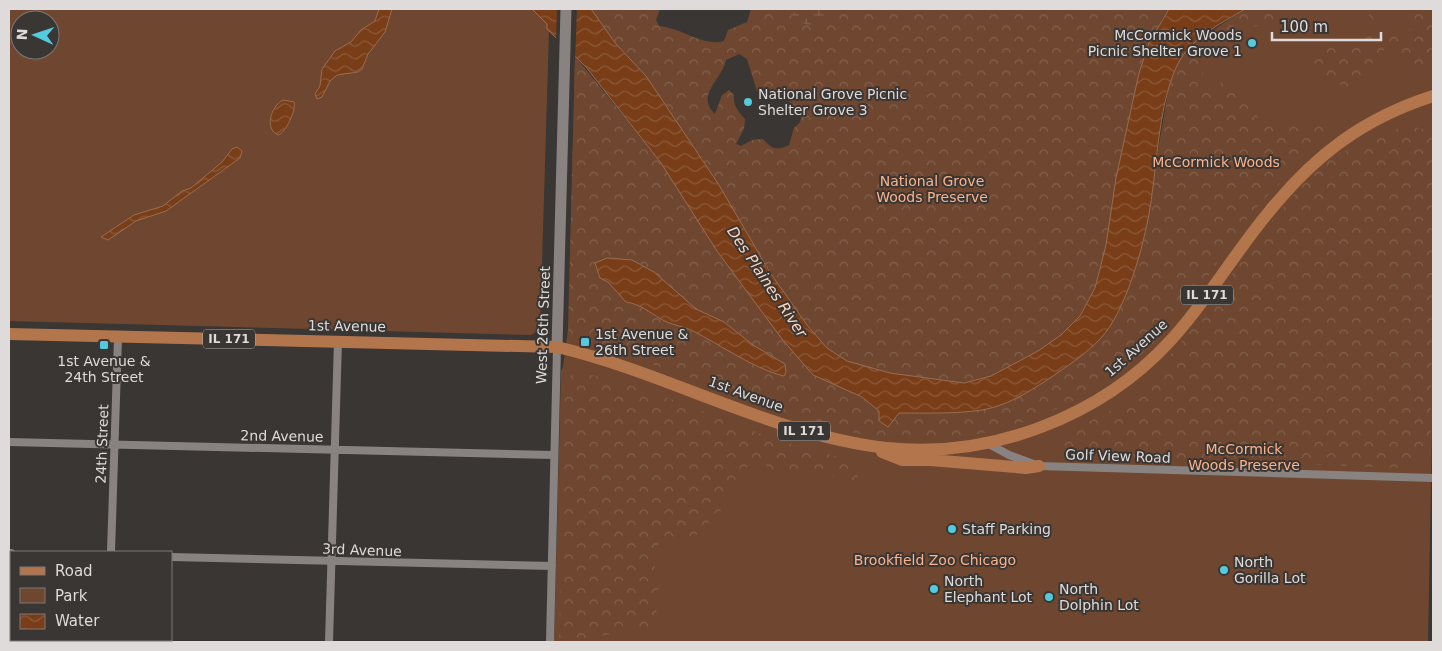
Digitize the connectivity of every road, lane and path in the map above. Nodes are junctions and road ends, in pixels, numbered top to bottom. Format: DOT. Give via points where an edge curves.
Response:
graph roads {
  1 [pos="566,9"];
  2 [pos="1433,96"];
  3 [pos="9,334"];
  4 [pos="118,336"];
  5 [pos="338,340"];
  6 [pos="557,347"];
  7 [pos="9,442"];
  8 [pos="987,443"];
  9 [pos="114,445"];
  10 [pos="864,445"];
  11 [pos="334,449"];
  12 [pos="554,455"];
  13 [pos="1039,466"];
  14 [pos="1433,478"];
  15 [pos="111,551"];
  16 [pos="172,557"];
  17 [pos="331,562"];
  18 [pos="552,566"];
  19 [pos="329,642"];
  20 [pos="550,642"];
  1 -- 6 [label="main road, West 26th Street"];
  2 -- 8 [label="main road, 1st Avenue / IL 171" via="1397,108 1344,137 1306,170 1267,213 1170,342 1126,380 1055,422"];
  3 -- 4 [label="main road, 1st Avenue / IL 171"];
  4 -- 5 [label="main road, 1st Avenue / IL 171"];
  4 -- 9 [label="street, 24th Street"];
  5 -- 6 [label="main road, 1st Avenue / IL 171"];
  5 -- 11 [label="street"];
  6 -- 10 [label="main road, 1st Avenue / IL 171" via="629,367 791,427"];
  6 -- 12 [label="street, West 26th Street"];
  7 -- 9 [label="street, 2nd Avenue"];
  8 -- 10 [label="main road, 1st Avenue / IL 171" via="924,450"];
  8 -- 13 [label="street, Golf View Road"];
  9 -- 11 [label="street, 2nd Avenue"];
  9 -- 15 [label="street, 24th Street"];
  10 -- 13 [label="main road" via="902,460 1026,468"];
  11 -- 12 [label="street, 2nd Avenue"];
  11 -- 17 [label="street"];
  12 -- 18 [label="street, West 26th Street"];
  13 -- 14 [label="street, Golf View Road"];
  16 -- 17 [label="street, 3rd Avenue"];
  17 -- 18 [label="street, 3rd Avenue"];
  17 -- 19 [label="street"];
  18 -- 20 [label="street, West 26th Street"];
}
